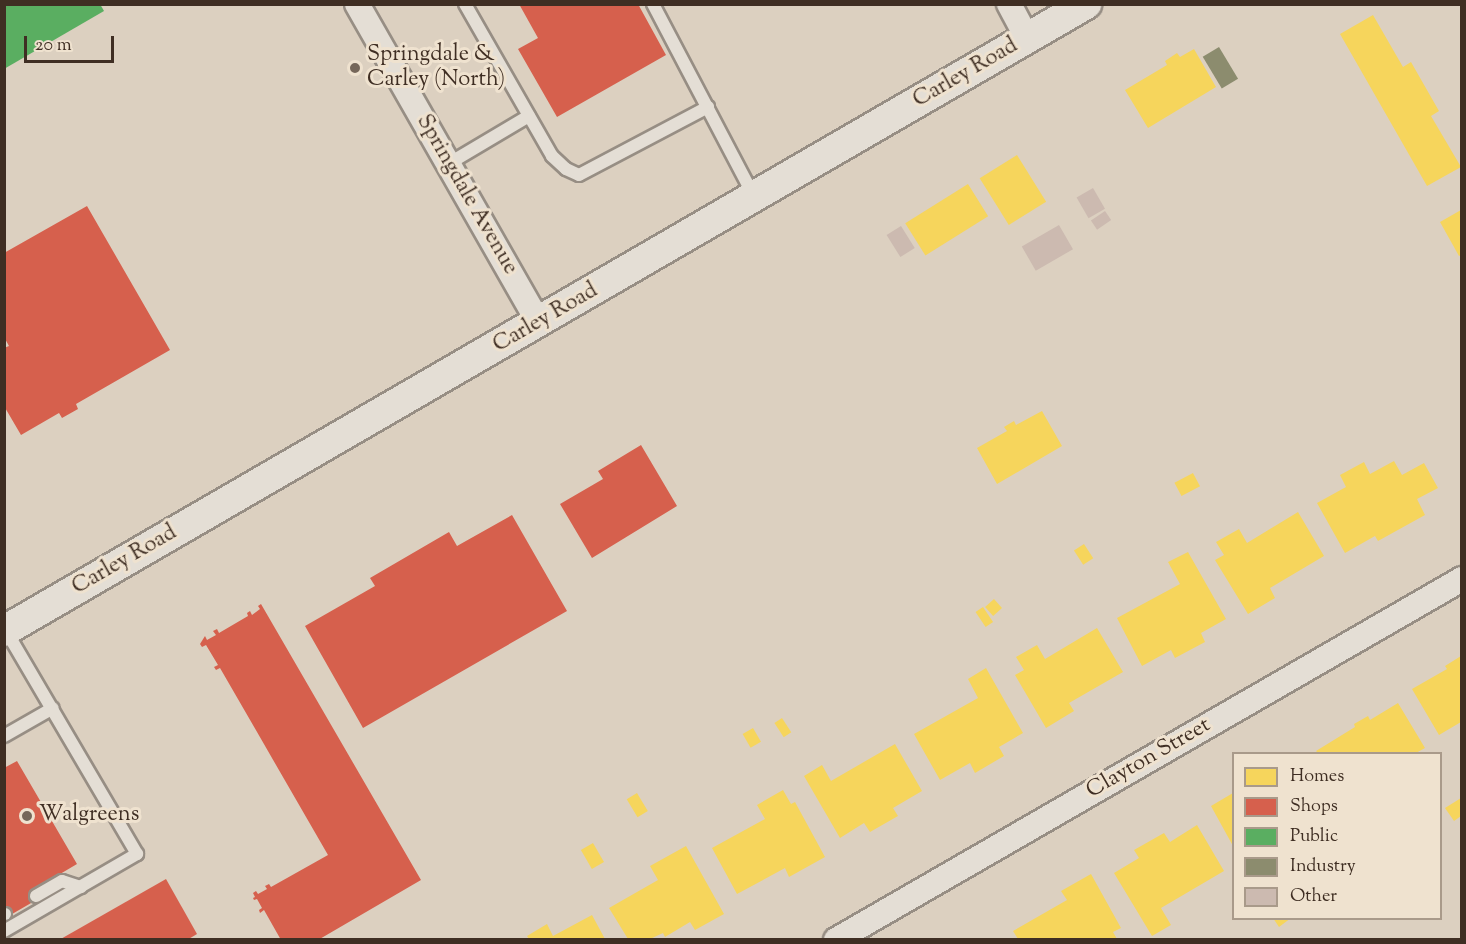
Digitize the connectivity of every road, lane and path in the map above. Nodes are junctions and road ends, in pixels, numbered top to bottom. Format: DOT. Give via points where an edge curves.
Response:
graph roads {
  1 [pos="357,4"];
  2 [pos="465,4"];
  3 [pos="653,4"];
  4 [pos="1009,4"];
  5 [pos="1086,4"];
  6 [pos="1028,39"];
  7 [pos="708,107"];
  8 [pos="529,116"];
  9 [pos="448,164"];
  10 [pos="755,198"];
  11 [pos="539,323"];
  12 [pos="1461,579"];
  13 [pos="5,630"];
  14 [pos="53,708"];
  15 [pos="4,736"];
  16 [pos="81,887"];
  17 [pos="36,896"];
  18 [pos="4,931"];
  19 [pos="836,939"];
  1 -- 9 [label="street, Springdale Avenue"];
  2 -- 8 [label="lane"];
  3 -- 7 [label="lane"];
  4 -- 6 [label="street"];
  5 -- 6 [label="street, Carley Road"];
  6 -- 10 [label="street, Carley Road"];
  7 -- 8 [label="lane" via="579,175 552,156"];
  7 -- 10 [label="lane"];
  8 -- 9 [label="lane"];
  9 -- 11 [label="street, Springdale Avenue"];
  10 -- 11 [label="street, Carley Road"];
  11 -- 13 [label="street, Carley Road"];
  12 -- 19 [label="street, Clayton Street"];
  13 -- 14 [label="lane"];
  14 -- 15 [label="lane"];
  14 -- 16 [label="lane" via="138,854"];
  16 -- 17 [label="lane" via="62,881"];
  16 -- 18 [label="lane"];
}
